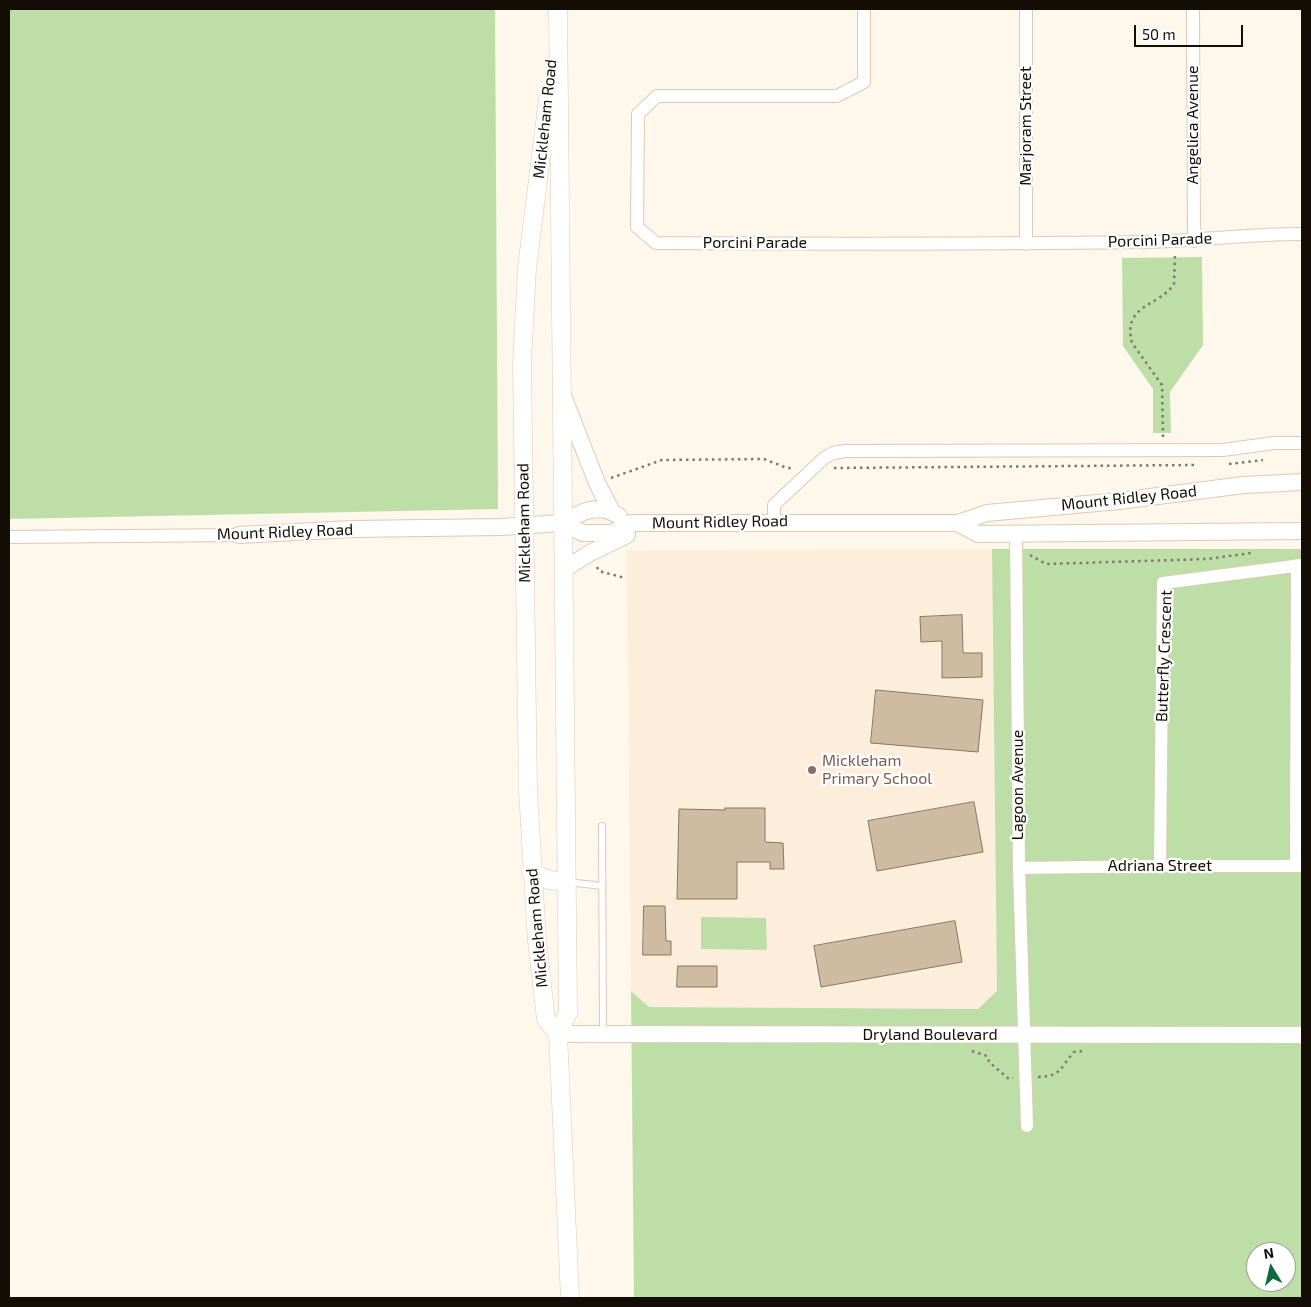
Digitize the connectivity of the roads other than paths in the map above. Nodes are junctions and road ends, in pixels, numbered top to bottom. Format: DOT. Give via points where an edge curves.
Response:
graph roads {
  1 [pos="557,9"];
  2 [pos="864,9"];
  3 [pos="1026,9"];
  4 [pos="1193,9"];
  5 [pos="1302,234"];
  6 [pos="1194,241"];
  7 [pos="1026,244"];
  8 [pos="560,389"];
  9 [pos="1302,443"];
  10 [pos="1302,482"];
  11 [pos="611,510"];
  12 [pos="774,521"];
  13 [pos="562,523"];
  14 [pos="631,523"];
  15 [pos="652,523"];
  16 [pos="958,523"];
  17 [pos="524,526"];
  18 [pos="1302,531"];
  19 [pos="239,535"];
  20 [pos="9,537"];
  21 [pos="1016,541"];
  22 [pos="1300,565"];
  23 [pos="563,570"];
  24 [pos="602,826"];
  25 [pos="1160,866"];
  26 [pos="1299,866"];
  27 [pos="1018,868"];
  28 [pos="531,872"];
  29 [pos="566,882"];
  30 [pos="602,886"];
  31 [pos="603,1033"];
  32 [pos="558,1034"];
  33 [pos="1023,1035"];
  34 [pos="1302,1035"];
  35 [pos="1026,1126"];
  36 [pos="570,1298"];
  1 -- 8 [label="main road, Mickleham Road"];
  1 -- 17 [label="main road, Mickleham Road" via="527,268 522,363"];
  2 -- 7 [label="street, Porcini Parade" via="864,82 837,96 657,96 638,114 637,227 656,243"];
  3 -- 7 [label="street, Marjoram Street"];
  4 -- 6 [label="street, Angelica Avenue"];
  5 -- 6 [label="street, Porcini Parade" via="1263,234"];
  6 -- 7 [label="street, Porcini Parade"];
  8 -- 11 [label="street"];
  8 -- 13 [label="main road, Mickleham Road"];
  9 -- 12 [label="street" via="1274,443 1224,450 845,451 828,456 774,506"];
  10 -- 16 [label="street, Mount Ridley Road" via="1244,485 987,513"];
  11 -- 13 [label="street, Mount Ridley Road" via="584,510"];
  11 -- 14 [label="street, Mount Ridley Road"];
  12 -- 15 [label="street, Mount Ridley Road"];
  12 -- 16 [label="street, Mount Ridley Road"];
  13 -- 14 [label="street, Mount Ridley Road" via="589,533 612,532"];
  13 -- 17 [label="street, Mount Ridley Road"];
  13 -- 23 [label="main road, Mickleham Road"];
  14 -- 15 [label="street, Mount Ridley Road"];
  15 -- 23 [label="street" via="590,552"];
  16 -- 21 [label="street, Mount Ridley Road" via="978,534"];
  17 -- 19 [label="street, Mount Ridley Road"];
  17 -- 28 [label="main road, Mickleham Road"];
  18 -- 21 [label="street, Mount Ridley Road"];
  19 -- 20 [label="street, Mount Ridley Road"];
  21 -- 27 [label="street, Lagoon Avenue"];
  22 -- 25 [label="street, Butterfly Crescent" via="1163,584"];
  22 -- 26 [label="street"];
  23 -- 29 [label="main road, Mickleham Road"];
  24 -- 30 [label="lane"];
  25 -- 26 [label="street, Adriana Street"];
  25 -- 27 [label="street, Adriana Street"];
  27 -- 33 [label="street, Lagoon Avenue"];
  28 -- 29 [label="main road" via="549,880"];
  28 -- 32 [label="main road, Mickleham Road" via="546,1019"];
  29 -- 30 [label="lane"];
  29 -- 32 [label="main road, Mickleham Road" via="568,1013"];
  30 -- 31 [label="lane"];
  31 -- 32 [label="street, Dryland Boulevard"];
  31 -- 33 [label="street, Dryland Boulevard"];
  32 -- 36 [label="main road, Mickleham Road"];
  33 -- 34 [label="street, Dryland Boulevard"];
  33 -- 35 [label="street, Lagoon Avenue"];
}
